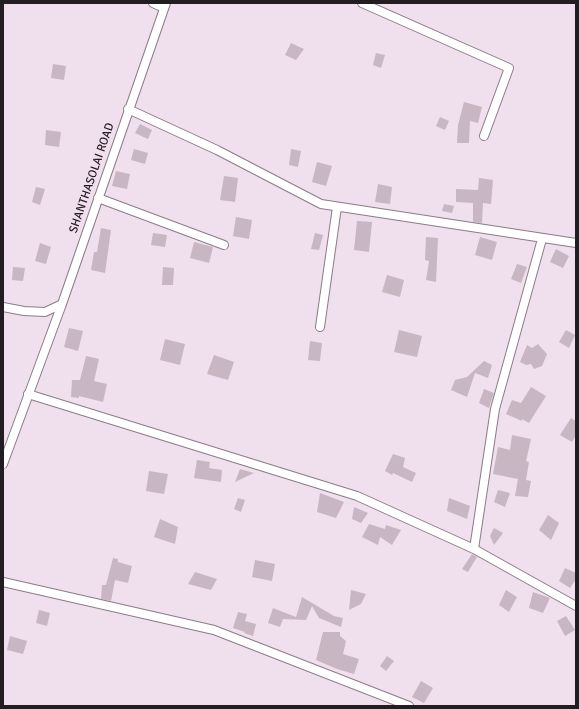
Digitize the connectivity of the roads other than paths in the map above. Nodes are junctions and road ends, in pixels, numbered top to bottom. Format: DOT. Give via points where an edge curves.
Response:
graph roads {
  1 [pos="153,3"];
  2 [pos="362,3"];
  3 [pos="165,5"];
  4 [pos="128,109"];
  5 [pos="484,136"];
  6 [pos="98,198"];
  7 [pos="337,207"];
  8 [pos="542,239"];
  9 [pos="576,243"];
  10 [pos="224,245"];
  11 [pos="62,304"];
  12 [pos="3,307"];
  13 [pos="320,327"];
  14 [pos="28,394"];
  15 [pos="3,464"];
  16 [pos="474,549"];
  17 [pos="3,582"];
  18 [pos="576,606"];
  19 [pos="409,706"];
  1 -- 3 [label="street"];
  2 -- 5 [label="street" via="509,68"];
  3 -- 4 [label="street, SHANTHASOLAI ROAD"];
  4 -- 6 [label="street, SHANTHASOLAI ROAD"];
  4 -- 7 [label="street" via="217,150 321,204"];
  6 -- 10 [label="street"];
  6 -- 11 [label="street, SHANTHASOLAI ROAD"];
  7 -- 8 [label="street"];
  7 -- 13 [label="street"];
  8 -- 9 [label="street"];
  8 -- 16 [label="street" via="495,409"];
  11 -- 12 [label="street" via="45,312 24,312"];
  11 -- 14 [label="street, SHANTHASOLAI ROAD"];
  14 -- 15 [label="street, SHANTHASOLAI ROAD"];
  14 -- 16 [label="street" via="357,496"];
  16 -- 18 [label="street"];
  17 -- 19 [label="street" via="214,630"];
}
